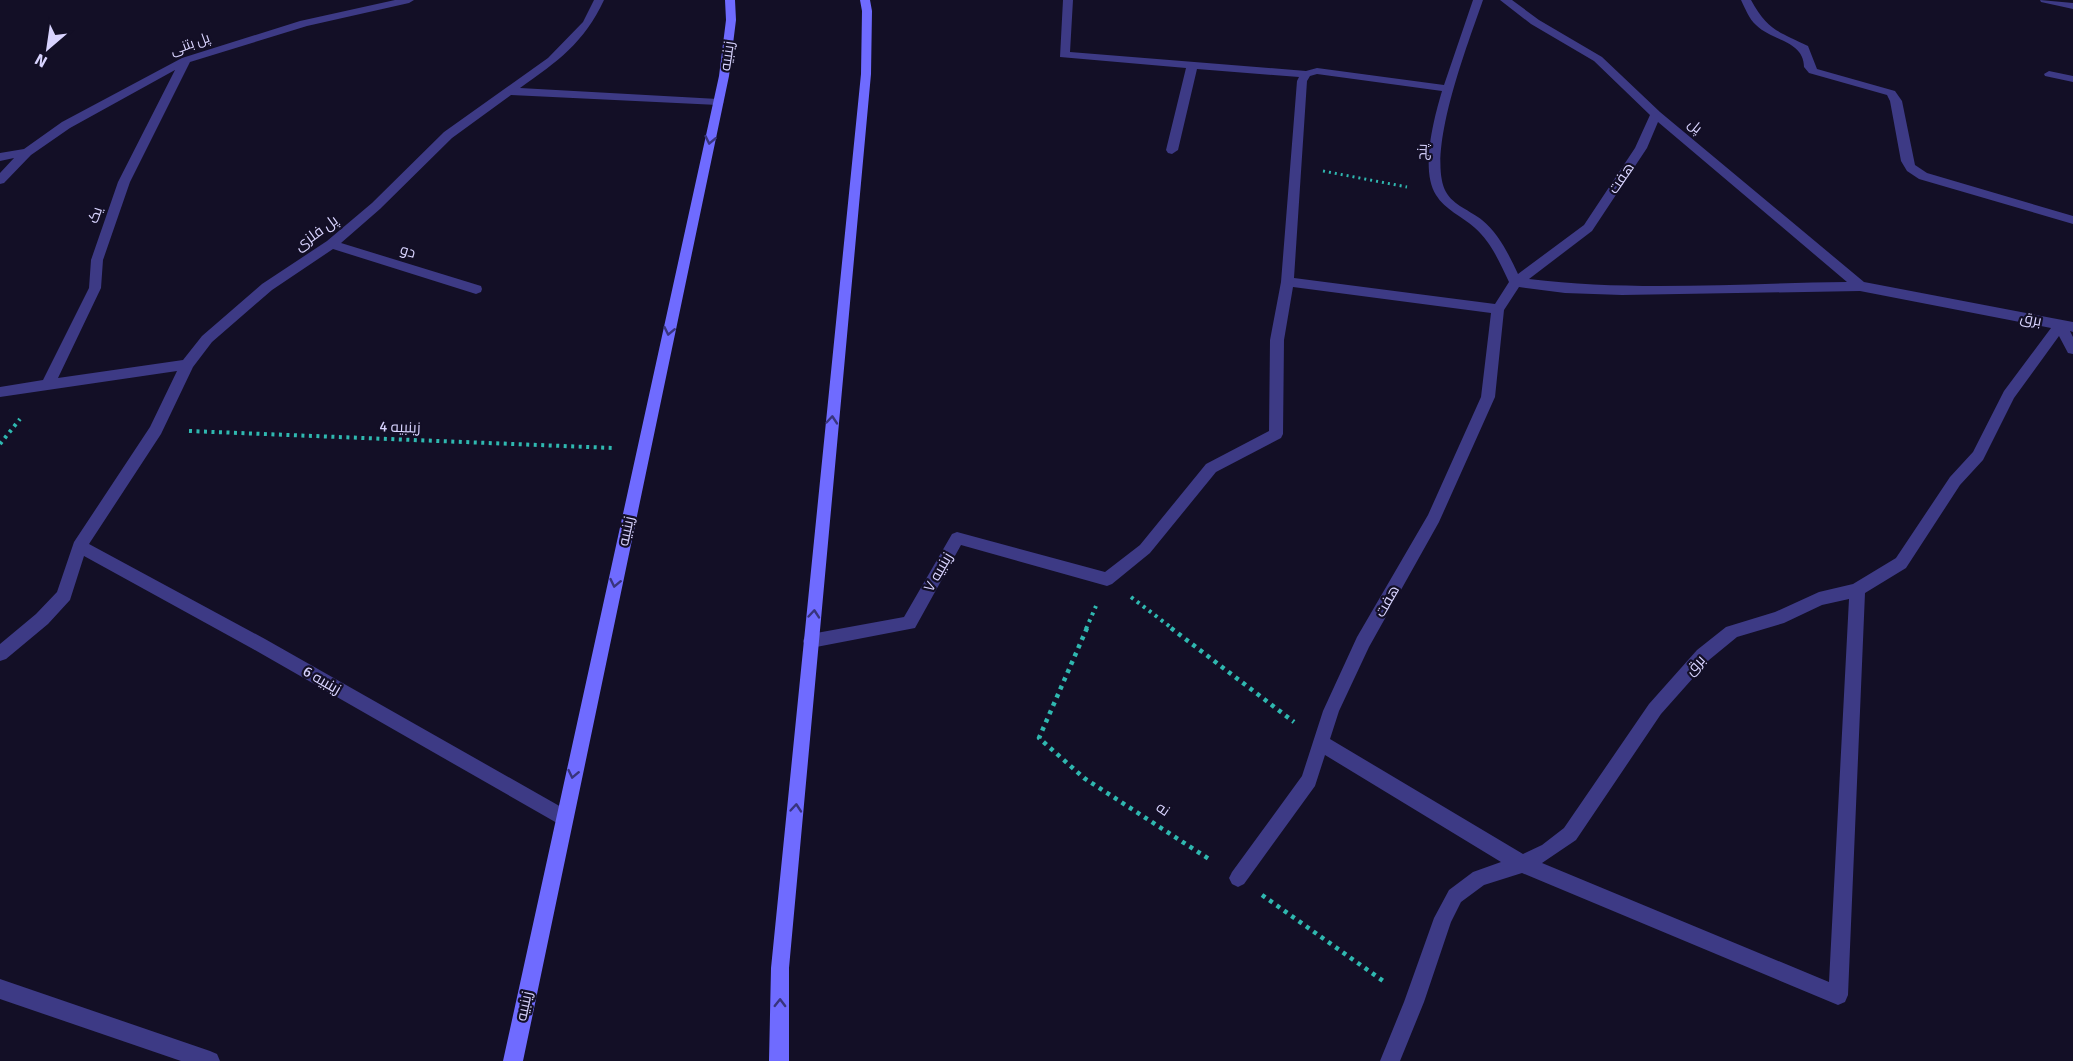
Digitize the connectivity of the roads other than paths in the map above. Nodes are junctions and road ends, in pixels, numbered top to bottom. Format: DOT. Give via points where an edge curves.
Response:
graph roads {
  1 [pos="409,0"];
  2 [pos="599,0"];
  3 [pos="730,0"];
  4 [pos="865,0"];
  5 [pos="1068,0"];
  6 [pos="1478,0"];
  7 [pos="1505,0"];
  8 [pos="1746,0"];
  9 [pos="2044,0"];
  10 [pos="2073,6"];
  11 [pos="186,60"];
  12 [pos="1192,65"];
  13 [pos="1306,74"];
  14 [pos="2049,74"];
  15 [pos="2073,79"];
  16 [pos="1449,89"];
  17 [pos="508,91"];
  18 [pos="718,102"];
  19 [pos="1656,114"];
  20 [pos="1172,150"];
  21 [pos="27,152"];
  22 [pos="0,157"];
  23 [pos="0,180"];
  24 [pos="2073,220"];
  25 [pos="331,244"];
  26 [pos="1287,282"];
  27 [pos="1516,282"];
  28 [pos="1860,286"];
  29 [pos="476,289"];
  30 [pos="1498,309"];
  31 [pos="2066,326"];
  32 [pos="2073,349"];
  33 [pos="187,364"];
  34 [pos="48,385"];
  35 [pos="0,392"];
  36 [pos="79,546"];
  37 [pos="1857,590"];
  38 [pos="811,641"];
  39 [pos="0,654"];
  40 [pos="1321,743"];
  41 [pos="564,818"];
  42 [pos="1522,864"];
  43 [pos="1238,878"];
  44 [pos="0,989"];
  45 [pos="210,1061"];
  46 [pos="513,1061"];
  47 [pos="779,1061"];
  48 [pos="1390,1061"];
  1 -- 11 [label="street, پل بتنی" via="304,23"];
  2 -- 17 [label="street, پل فلزی" via="576,38"];
  3 -- 18 [label="main road, زینبیه" via="731,20"];
  38 -- 4 [label="main road, one-way" via="866,74"];
  5 -- 12 [label="street" via="1064,55"];
  6 -- 16 [label="street, پنج"];
  7 -- 19 [label="street, پل" via="1598,58"];
  8 -- 24 [label="street" via="1758,22 1778,37 1804,48 1813,71 1891,93 1911,168 1923,176"];
  9 -- 10 [label="street"];
  11 -- 21 [label="street, پل بتنی" via="66,125"];
  11 -- 34 [label="street, یک" via="124,182 97,260 95,288"];
  12 -- 13 [label="street"];
  12 -- 20 [label="street"];
  13 -- 16 [label="street" via="1317,71"];
  13 -- 26 [label="street" via="1302,81"];
  14 -- 15 [label="street"];
  16 -- 27 [label="street, پنج" via="1436,145 1437,182 1441,193 1481,226 1498,246"];
  17 -- 18 [label="street"];
  17 -- 25 [label="street, پل فلزی" via="448,135"];
  18 -- 41 [label="main road, زینبیه, one-way"];
  19 -- 27 [label="street, هفت" via="1641,148 1588,228"];
  19 -- 28 [label="street, پل"];
  21 -- 22 [label="street, پل بتنی"];
  21 -- 23 [label="street"];
  25 -- 29 [label="street, دو"];
  25 -- 33 [label="street, پل فلزی" via="267,287 207,339"];
  26 -- 30 [label="street"];
  26 -- 38 [label="street, زینبیه ۷" via="1277,340 1276,434 1211,468 1145,549 1107,579 957,538 909,623"];
  27 -- 28 [label="street, برق" via="1622,290"];
  27 -- 30 [label="street, هفت"];
  28 -- 31 [label="street, برق"];
  30 -- 40 [label="street, هفت" via="1488,397 1434,518 1363,642 1331,711"];
  31 -- 32 [label="street"];
  31 -- 37 [label="street, برق" via="2009,395 1978,456 1955,481 1901,563"];
  33 -- 34 [label="street"];
  33 -- 36 [label="street, پل فلزی" via="156,430"];
  34 -- 35 [label="street"];
  36 -- 39 [label="street, پل فلزی" via="64,596"];
  36 -- 41 [label="street, زینبیه 6"];
  37 -- 42 [label="street, برق" via="1819,599 1778,618 1732,632 1703,655 1655,709 1570,834"];
  37 -- 42 [label="street" via="1838,995"];
  47 -- 38 [label="main road, one-way" via="780,968"];
  40 -- 42 [label="street"];
  40 -- 43 [label="street, هفت" via="1310,780"];
  41 -- 46 [label="main road, زینبیه"];
  42 -- 48 [label="street, برق" via="1479,879 1455,896 1443,918"];
  44 -- 45 [label="street"];
}
